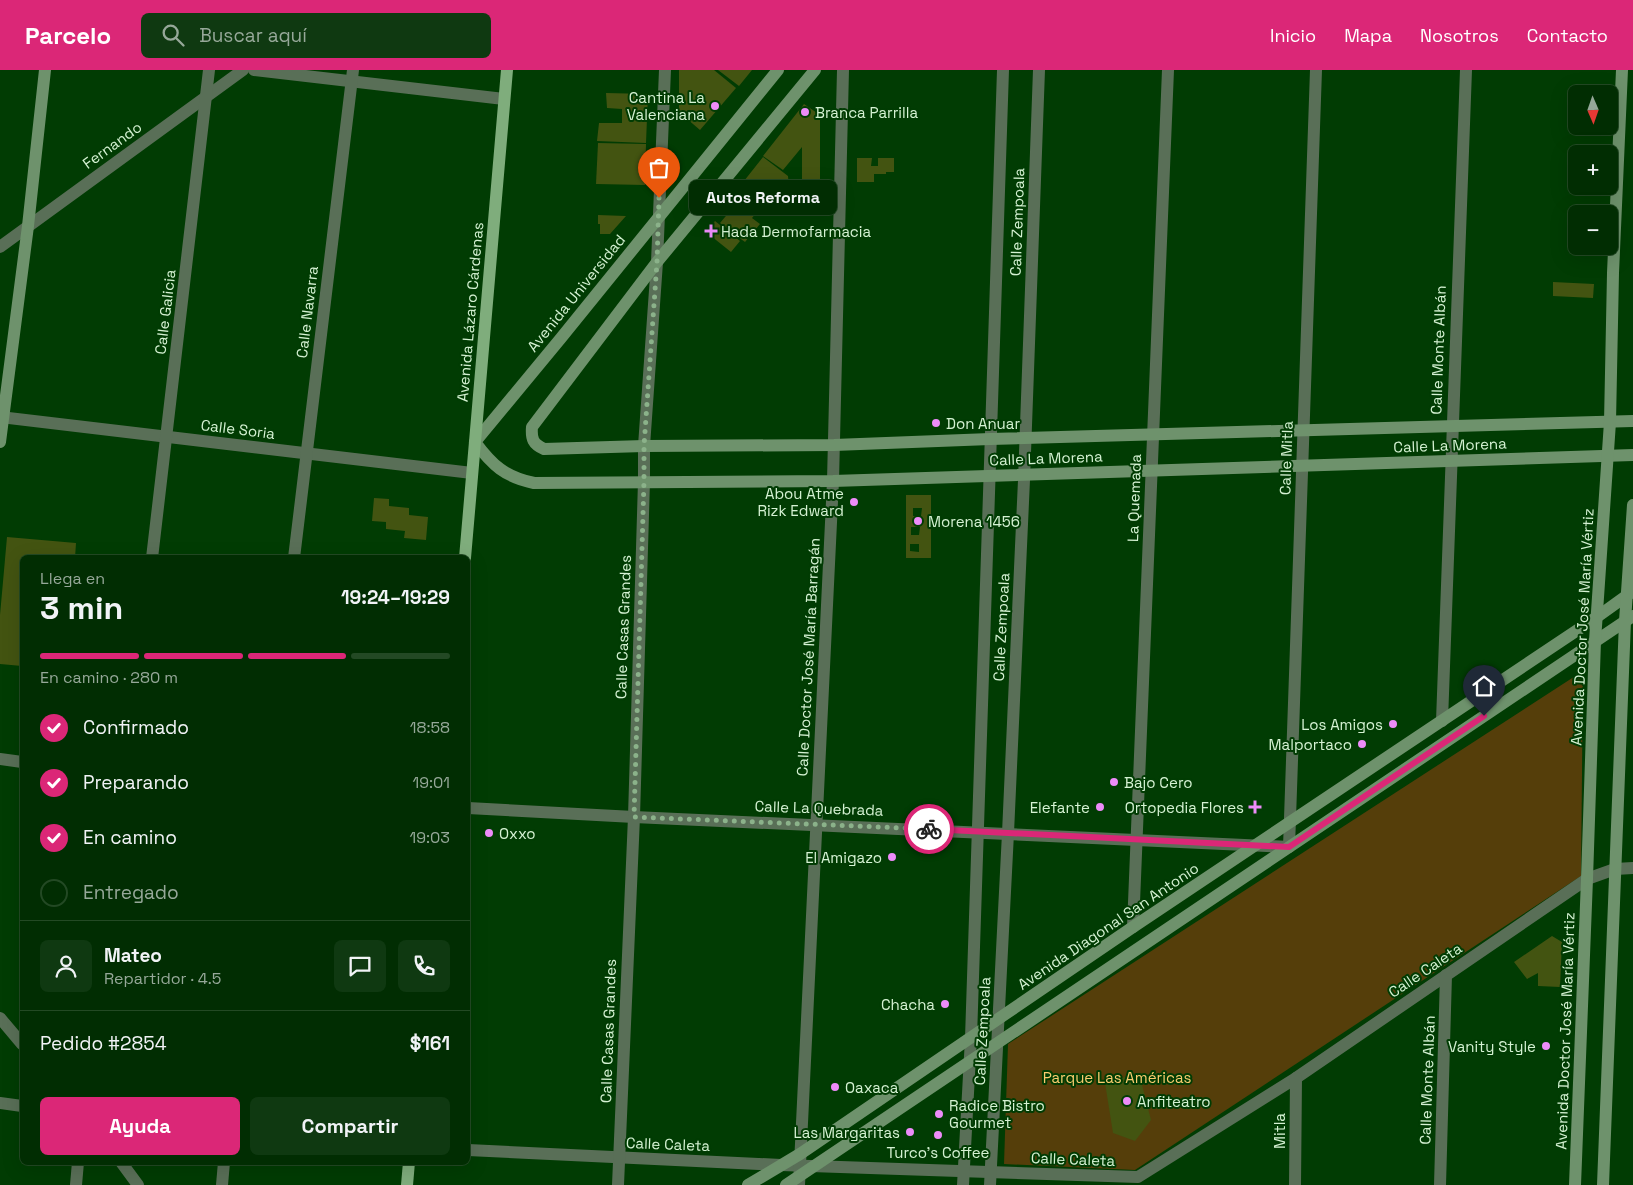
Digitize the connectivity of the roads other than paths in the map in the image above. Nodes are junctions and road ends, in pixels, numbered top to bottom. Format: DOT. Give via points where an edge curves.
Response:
graph roads {
  1 [pos="45,70"];
  2 [pos="209,70"];
  3 [pos="244,70"];
  4 [pos="254,70"];
  5 [pos="507,70"];
  6 [pos="665,70"];
  7 [pos="778,70"];
  8 [pos="815,70"];
  9 [pos="843,70"];
  10 [pos="1003,70"];
  11 [pos="1039,70"];
  12 [pos="1168,70"];
  13 [pos="1316,70"];
  14 [pos="1466,70"];
  15 [pos="1622,70"];
  16 [pos="352,76"];
  17 [pos="206,97"];
  18 [pos="504,99"];
  19 [pos="659,216"];
  20 [pos="28,226"];
  21 [pos="0,247"];
  22 [pos="657,262"];
  23 [pos="2,417"];
  24 [pos="1633,421"];
  25 [pos="1610,422"];
  26 [pos="1452,427"];
  27 [pos="1304,431"];
  28 [pos="1153,436"];
  29 [pos="167,437"];
  30 [pos="1025,438"];
  31 [pos="990,439"];
  32 [pos="0,442"];
  33 [pos="475,442"];
  34 [pos="834,445"];
  35 [pos="644,446"];
  36 [pos="306,453"];
  37 [pos="1633,455"];
  38 [pos="1608,456"];
  39 [pos="1450,461"];
  40 [pos="1302,466"];
  41 [pos="1152,471"];
  42 [pos="472,473"];
  43 [pos="1024,474"];
  44 [pos="989,476"];
  45 [pos="644,481"];
  46 [pos="832,481"];
  47 [pos="1633,505"];
  48 [pos="152,555"];
  49 [pos="294,555"];
  50 [pos="465,555"];
  51 [pos="1630,593"];
  52 [pos="1597,617"];
  53 [pos="1630,619"];
  54 [pos="1595,641"];
  55 [pos="1442,721"];
  56 [pos="0,759"];
  57 [pos="20,762"];
  58 [pos="470,808"];
  59 [pos="634,817"];
  60 [pos="816,824"];
  61 [pos="1290,824"];
  62 [pos="978,831"];
  63 [pos="1008,833"];
  64 [pos="1138,840"];
  65 [pos="1257,845"];
  66 [pos="1289,847"];
  67 [pos="1633,868"];
  68 [pos="1615,869"];
  69 [pos="1587,879"];
  70 [pos="1134,927"];
  71 [pos="1446,975"];
  72 [pos="0,1018"];
  73 [pos="999,1020"];
  74 [pos="971,1038"];
  75 [pos="20,1042"];
  76 [pos="998,1042"];
  77 [pos="970,1062"];
  78 [pos="1296,1078"];
  79 [pos="0,1103"];
  80 [pos="20,1106"];
  81 [pos="470,1150"];
  82 [pos="619,1158"];
  83 [pos="78,1165"];
  84 [pos="123,1165"];
  85 [pos="224,1165"];
  86 [pos="409,1165"];
  87 [pos="781,1166"];
  88 [pos="813,1167"];
  89 [pos="800,1170"];
  90 [pos="963,1171"];
  91 [pos="991,1172"];
  92 [pos="1138,1181"];
  93 [pos="76,1185"];
  94 [pos="138,1185"];
  95 [pos="222,1185"];
  96 [pos="407,1185"];
  97 [pos="618,1185"];
  98 [pos="748,1185"];
  99 [pos="786,1185"];
  100 [pos="963,1185"];
  101 [pos="990,1185"];
  102 [pos="1296,1185"];
  103 [pos="1440,1185"];
  104 [pos="1574,1185"];
  105 [pos="1603,1185"];
  1 -- 20 [label="street"];
  2 -- 17 [label="street, Calle Galicia"];
  3 -- 17 [label="street, Fernando"];
  4 -- 16 [label="street"];
  5 -- 18 [label="main road, Avenida Lázaro Cárdenas"];
  6 -- 19 [label="street, Calle Casas Grandes"];
  7 -- 19 [label="street, Avenida Universidad"];
  8 -- 22 [label="street"];
  9 -- 34 [label="street, Calle Doctor José María Barragán"];
  10 -- 31 [label="street, Calle Zempoala"];
  11 -- 30 [label="street, Calle Zempoala"];
  12 -- 28 [label="street, La Quemada"];
  13 -- 27 [label="street, Calle Mitla"];
  14 -- 26 [label="street, Calle Monte Albán"];
  15 -- 25 [label="street, Avenida Doctor José María Vértiz"];
  16 -- 18 [label="street"];
  16 -- 36 [label="street, Calle Navarra"];
  17 -- 20 [label="street, Fernando"];
  17 -- 29 [label="street, Calle Galicia"];
  18 -- 33 [label="main road, Avenida Lázaro Cárdenas"];
  19 -- 22 [label="street, Calle Casas Grandes"];
  19 -- 33 [label="street, Avenida Universidad"];
  20 -- 21 [label="street, Fernando"];
  20 -- 23 [label="street"];
  22 -- 35 [label="street, Calle Casas Grandes"];
  22 -- 35 [label="street, Calle La Morena" via="532,427 531,437 544,449"];
  23 -- 29 [label="street, Calle Soria"];
  23 -- 32 [label="street"];
  24 -- 25 [label="street, Calle La Morena"];
  25 -- 26 [label="street, Calle La Morena"];
  25 -- 38 [label="street, Avenida Doctor José María Vértiz"];
  26 -- 27 [label="street, Calle La Morena"];
  26 -- 39 [label="street, Calle Monte Albán"];
  27 -- 28 [label="street, Calle La Morena"];
  27 -- 40 [label="street, Calle Mitla"];
  28 -- 30 [label="street, Calle La Morena"];
  28 -- 41 [label="street, La Quemada"];
  29 -- 36 [label="street, Calle Soria"];
  29 -- 48 [label="street, Calle Galicia"];
  30 -- 31 [label="street, Calle La Morena"];
  30 -- 43 [label="street, Calle Zempoala"];
  31 -- 34 [label="street, Calle La Morena"];
  31 -- 44 [label="street, Calle Zempoala"];
  33 -- 42 [label="main road, Avenida Lázaro Cárdenas"];
  33 -- 45 [label="street, Calle La Morena" via="495,466 520,480 534,483"];
  34 -- 35 [label="street, Calle La Morena"];
  34 -- 46 [label="street, Calle Doctor José María Barragán"];
  35 -- 45 [label="street, Calle Casas Grandes"];
  36 -- 42 [label="street, Calle Soria"];
  36 -- 49 [label="street, Calle Navarra"];
  37 -- 38 [label="street, Calle La Morena"];
  38 -- 39 [label="street, Calle La Morena"];
  38 -- 52 [label="street, Avenida Doctor José María Vértiz"];
  39 -- 40 [label="street, Calle La Morena"];
  39 -- 55 [label="street, Calle Monte Albán"];
  40 -- 41 [label="street, Calle La Morena"];
  40 -- 61 [label="street, Calle Mitla"];
  41 -- 43 [label="street, Calle La Morena"];
  41 -- 64 [label="street, La Quemada"];
  42 -- 50 [label="main road, Avenida Lázaro Cárdenas"];
  43 -- 44 [label="street, Calle La Morena"];
  43 -- 63 [label="street, Calle Zempoala"];
  44 -- 46 [label="street, Calle La Morena"];
  44 -- 62 [label="street, Calle Zempoala"];
  45 -- 46 [label="street, Calle La Morena"];
  45 -- 59 [label="street, Calle Casas Grandes"];
  46 -- 60 [label="street, Calle Doctor José María Barragán"];
  47 -- 51 [label="street"];
  51 -- 52 [label="street, Avenida Diagonal San Antonio"];
  51 -- 53 [label="street"];
  52 -- 54 [label="street, Avenida Doctor José María Vértiz"];
  52 -- 55 [label="street, Avenida Diagonal San Antonio"];
  53 -- 54 [label="street, Avenida Diagonal San Antonio"];
  53 -- 68 [label="street"];
  54 -- 66 [label="street, Avenida Diagonal San Antonio"];
  54 -- 69 [label="street, Avenida Doctor José María Vértiz"];
  55 -- 61 [label="street, Avenida Diagonal San Antonio"];
  56 -- 57 [label="street"];
  58 -- 59 [label="street, Calle La Quebrada"];
  59 -- 60 [label="street, Calle La Quebrada"];
  59 -- 82 [label="street, Calle Casas Grandes"];
  60 -- 62 [label="street, Calle La Quebrada"];
  60 -- 89 [label="street, Calle Doctor José María Barragán"];
  61 -- 65 [label="street, Avenida Diagonal San Antonio"];
  61 -- 66 [label="street, Calle Mitla"];
  62 -- 63 [label="street, Calle La Quebrada"];
  62 -- 74 [label="street, Calle Zempoala"];
  63 -- 64 [label="street, Calle La Quebrada"];
  63 -- 73 [label="street, Calle Zempoala"];
  64 -- 65 [label="street, Calle La Quebrada"];
  64 -- 70 [label="street, La Quemada"];
  65 -- 66 [label="street, Calle La Quebrada"];
  65 -- 70 [label="street, Avenida Diagonal San Antonio"];
  66 -- 76 [label="street, Avenida Diagonal San Antonio"];
  67 -- 68 [label="street, Calle Caleta"];
  68 -- 69 [label="street, Calle Caleta"];
  68 -- 105 [label="street"];
  69 -- 71 [label="street, Calle Caleta"];
  69 -- 104 [label="street, Avenida Doctor José María Vértiz"];
  70 -- 73 [label="street, Avenida Diagonal San Antonio"];
  71 -- 78 [label="street, Calle Caleta"];
  71 -- 103 [label="street, Calle Monte Albán"];
  72 -- 75 [label="street"];
  73 -- 74 [label="street, Avenida Diagonal San Antonio"];
  73 -- 76 [label="street, Calle Zempoala"];
  74 -- 77 [label="street, Calle Zempoala"];
  74 -- 89 [label="street, Avenida Diagonal San Antonio"];
  76 -- 77 [label="street, Avenida Diagonal San Antonio"];
  76 -- 91 [label="street, Calle Zempoala"];
  77 -- 88 [label="street, Avenida Diagonal San Antonio"];
  77 -- 90 [label="street, Calle Zempoala"];
  78 -- 92 [label="street, Calle Caleta"];
  78 -- 102 [label="street, Mitla"];
  79 -- 80 [label="street"];
  81 -- 82 [label="street, Calle Caleta"];
  82 -- 87 [label="street, Calle Caleta"];
  82 -- 97 [label="street, Calle Casas Grandes"];
  83 -- 93 [label="street"];
  84 -- 94 [label="street"];
  85 -- 95 [label="street"];
  86 -- 96 [label="main road"];
  87 -- 89 [label="street, Avenida Diagonal San Antonio"];
  87 -- 98 [label="street, Avenida Diagonal San Antonio"];
  88 -- 89 [label="street, Avenida Diagonal San Antonio"];
  88 -- 90 [label="street, Calle Caleta"];
  89 -- 99 [label="street, Avenida Diagonal San Antonio"];
  90 -- 91 [label="street, Calle Caleta"];
  90 -- 100 [label="street, Calle Zempoala"];
  91 -- 92 [label="street, Calle Caleta"];
  91 -- 101 [label="street, Calle Zempoala"];
}
